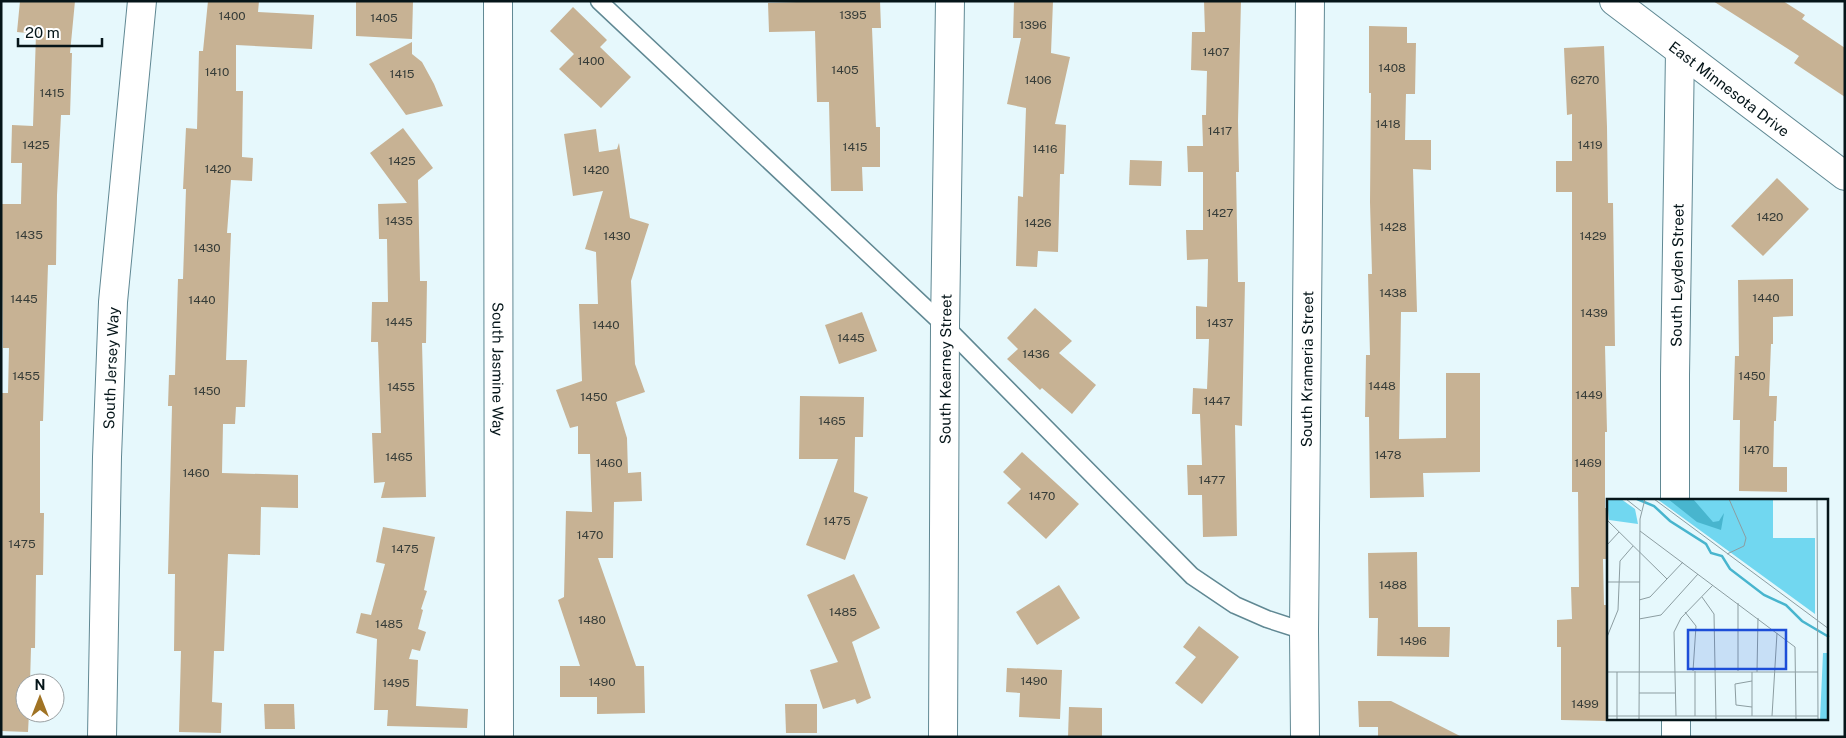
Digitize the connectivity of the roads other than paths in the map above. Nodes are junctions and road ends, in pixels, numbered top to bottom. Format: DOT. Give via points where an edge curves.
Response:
graph roads {
  1 [pos="142,1"];
  2 [pos="498,1"];
  3 [pos="599,1"];
  4 [pos="950,1"];
  5 [pos="1310,1"];
  6 [pos="1614,1"];
  7 [pos="1680,50"];
  8 [pos="1845,176"];
  9 [pos="945,326"];
  10 [pos="1675,499"];
  11 [pos="1304,631"];
  12 [pos="1676,720"];
  13 [pos="102,737"];
  14 [pos="499,737"];
  15 [pos="942,737"];
  16 [pos="1305,737"];
  17 [pos="1676,737"];
  1 -- 13 [label="street, South Jersey Way" via="113,311 106,457"];
  2 -- 14 [label="street, South Jasmine Way"];
  3 -- 9 [label="lane"];
  4 -- 9 [label="street, South Kearney Street"];
  5 -- 11 [label="street, South Krameria Street"];
  6 -- 7 [label="street, East Minnesota Drive"];
  7 -- 8 [label="street, East Minnesota Drive"];
  7 -- 10 [label="street, South Leyden Street"];
  9 -- 11 [label="lane" via="1192,576 1235,605"];
  9 -- 15 [label="street, South Kearney Street"];
  11 -- 16 [label="street, South Krameria Street"];
  12 -- 17 [label="street"];
}
